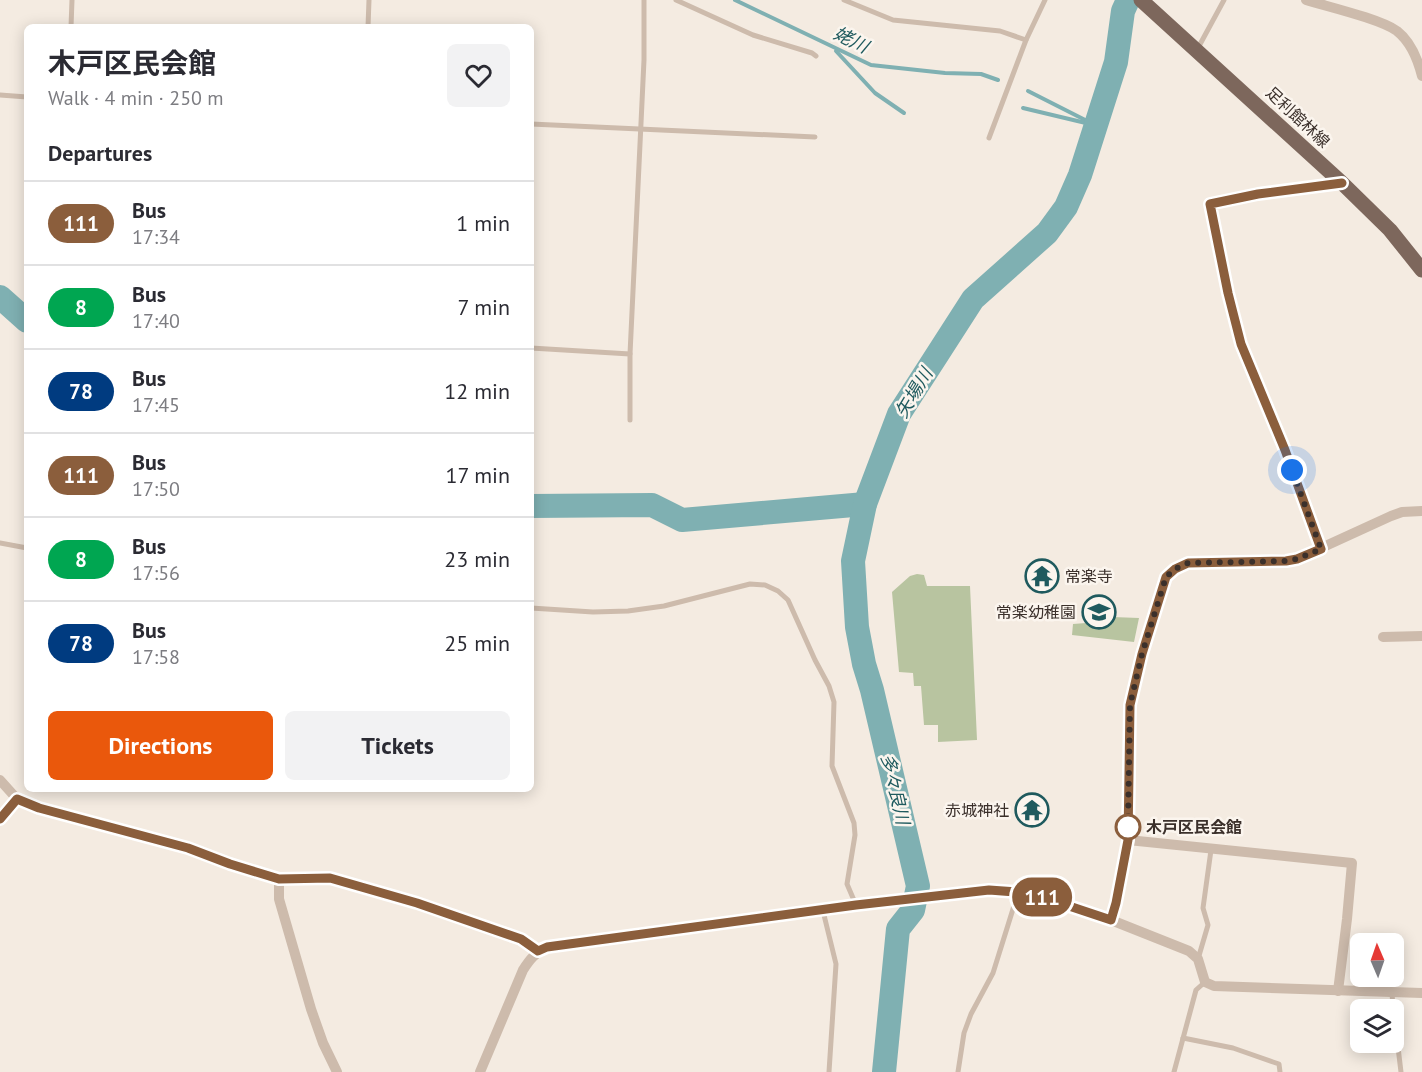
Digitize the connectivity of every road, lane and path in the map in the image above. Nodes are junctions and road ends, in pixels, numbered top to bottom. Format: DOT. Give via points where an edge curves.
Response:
graph roads {
  1 [pos="72,0"];
  2 [pos="369,0"];
  3 [pos="644,0"];
  4 [pos="676,0"];
  5 [pos="844,0"];
  6 [pos="1044,0"];
  7 [pos="1141,0"];
  8 [pos="1224,0"];
  9 [pos="1306,0"];
  10 [pos="71,24"];
  11 [pos="368,24"];
  12 [pos="1026,40"];
  13 [pos="1193,47"];
  14 [pos="816,56"];
  15 [pos="1422,76"];
  16 [pos="0,95"];
  17 [pos="24,97"];
  18 [pos="534,124"];
  19 [pos="641,130"];
  20 [pos="815,137"];
  21 [pos="989,138"];
  22 [pos="1342,183"];
  23 [pos="1422,270"];
  24 [pos="534,348"];
  25 [pos="630,354"];
  26 [pos="630,420"];
  27 [pos="1422,511"];
  28 [pos="0,543"];
  29 [pos="24,547"];
  30 [pos="1321,549"];
  31 [pos="534,608"];
  32 [pos="1422,636"];
  33 [pos="1383,637"];
  34 [pos="0,780"];
  35 [pos="17,799"];
  36 [pos="0,819"];
  37 [pos="1128,840"];
  38 [pos="1210,850"];
  39 [pos="279,879"];
  40 [pos="1018,891"];
  41 [pos="856,905"];
  42 [pos="823,911"];
  43 [pos="1111,920"];
  44 [pos="538,951"];
  45 [pos="1198,959"];
  46 [pos="1205,982"];
  47 [pos="1338,991"];
  48 [pos="1392,992"];
  49 [pos="1422,993"];
  50 [pos="1392,999"];
  51 [pos="1183,1038"];
  52 [pos="1399,1053"];
  53 [pos="337,1072"];
  54 [pos="480,1072"];
  55 [pos="829,1072"];
  56 [pos="958,1072"];
  57 [pos="1174,1072"];
  58 [pos="1280,1072"];
  59 [pos="1401,1072"];
  1 -- 10 [label="lane"];
  2 -- 11 [label="lane"];
  3 -- 19 [label="lane"];
  4 -- 14 [label="lane" via="753,35"];
  5 -- 12 [label="lane" via="892,20 1000,32"];
  6 -- 12 [label="lane"];
  7 -- 13 [label="main road, 足利館林線"];
  8 -- 13 [label="lane"];
  9 -- 15 [label="street" via="1397,32 1418,58"];
  12 -- 21 [label="lane"];
  13 -- 22 [label="main road, 足利館林線"];
  16 -- 17 [label="lane"];
  18 -- 19 [label="lane"];
  19 -- 20 [label="lane"];
  19 -- 25 [label="lane"];
  22 -- 23 [label="main road, 足利館林線" via="1390,230"];
  22 -- 30 [label="street" via="1210,204 1241,344"];
  24 -- 25 [label="lane"];
  25 -- 26 [label="lane"];
  27 -- 30 [label="street" via="1391,516"];
  28 -- 29 [label="lane"];
  30 -- 37 [label="street" via="1286,561 1188,563 1166,577 1130,705"];
  31 -- 41 [label="lane" via="628,611 750,584 772,588 788,600 834,702 832,766 854,823 847,884"];
  32 -- 33 [label="street"];
  34 -- 35 [label="street"];
  35 -- 36 [label="street"];
  35 -- 39 [label="street" via="188,848"];
  37 -- 38 [label="street"];
  37 -- 43 [label="street"];
  38 -- 45 [label="lane" via="1203,908 1208,925"];
  38 -- 47 [label="street" via="1352,863"];
  39 -- 44 [label="street" via="330,878 521,939"];
  39 -- 53 [label="street" via="279,899 311,1009"];
  40 -- 41 [label="street" via="989,890"];
  40 -- 43 [label="street"];
  40 -- 56 [label="lane" via="993,973 964,1034"];
  41 -- 42 [label="street"];
  42 -- 44 [label="street"];
  42 -- 55 [label="lane" via="836,964"];
  43 -- 45 [label="street" via="1189,951"];
  44 -- 54 [label="street" via="523,970"];
  45 -- 46 [label="street"];
  46 -- 47 [label="street" via="1214,986"];
  46 -- 51 [label="lane" via="1196,990"];
  47 -- 48 [label="street"];
  48 -- 49 [label="street"];
  48 -- 50 [label="lane"];
  51 -- 57 [label="lane"];
  51 -- 58 [label="lane" via="1233,1048 1279,1064"];
  52 -- 59 [label="lane"];
}
